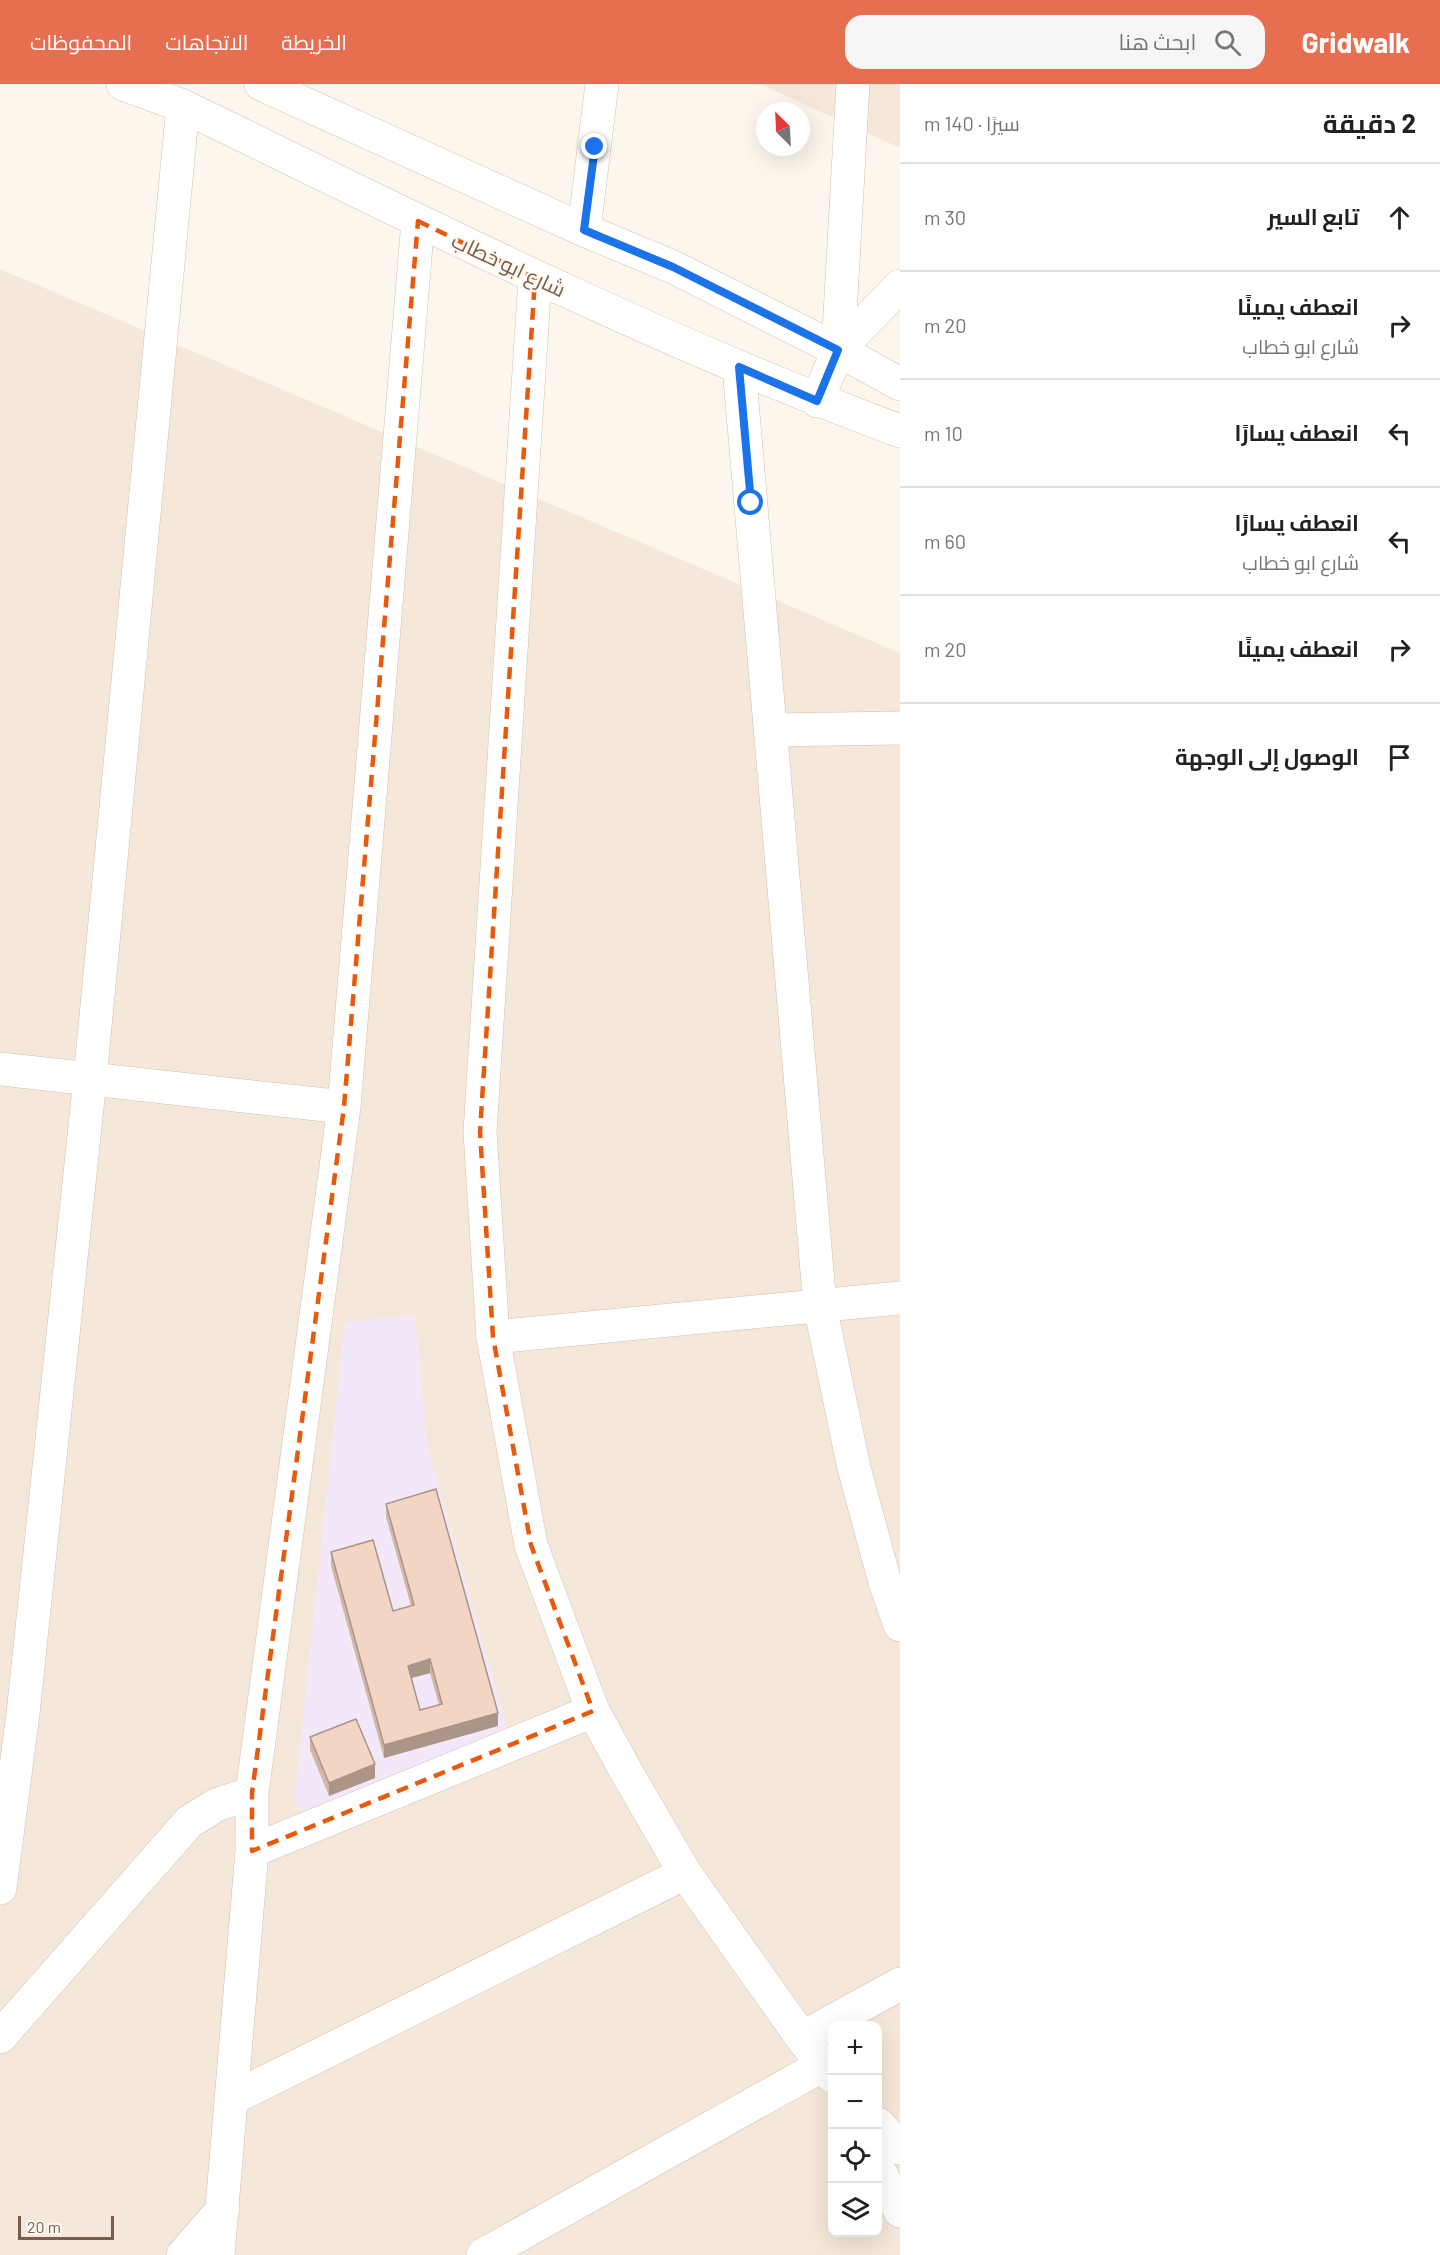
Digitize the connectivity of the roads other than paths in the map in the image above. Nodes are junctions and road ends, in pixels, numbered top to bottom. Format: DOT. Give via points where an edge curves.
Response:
graph roads {
  1 [pos="123,84"];
  2 [pos="261,84"];
  3 [pos="602,84"];
  4 [pos="853,84"];
  5 [pos="164,95"];
  6 [pos="418,221"];
  7 [pos="584,230"];
  8 [pos="535,278"];
  9 [pos="900,286"];
  10 [pos="838,350"];
  11 [pos="739,367"];
  12 [pos="900,384"];
  13 [pos="817,401"];
  14 [pos="900,431"];
  15 [pos="900,728"];
  16 [pos="770,730"];
  17 [pos="0,1069"];
  18 [pos="90,1079"];
  19 [pos="344,1107"];
  20 [pos="900,1298"];
  21 [pos="820,1306"];
  22 [pos="493,1337"];
  23 [pos="900,1625"];
  24 [pos="593,1711"];
  25 [pos="12,1713"];
  26 [pos="252,1794"];
  27 [pos="252,1851"];
  28 [pos="685,1873"];
  29 [pos="0,1888"];
  30 [pos="900,1984"];
  31 [pos="0,2037"];
  32 [pos="802,2038"];
  33 [pos="828,2074"];
  34 [pos="828,2076"];
  35 [pos="231,2098"];
  36 [pos="882,2128"];
  37 [pos="900,2148"];
  38 [pos="882,2176"];
  39 [pos="223,2210"];
  40 [pos="900,2211"];
  41 [pos="183,2255"];
  42 [pos="218,2255"];
  43 [pos="483,2255"];
  1 -- 5 [label="street, شارع ابو خطاب"];
  2 -- 7 [label="street"];
  3 -- 7 [label="street"];
  4 -- 10 [label="street"];
  5 -- 6 [label="street, شارع ابو خطاب"];
  5 -- 18 [label="street"];
  6 -- 8 [label="street, شارع ابو خطاب"];
  6 -- 19 [label="street"];
  7 -- 10 [label="street" via="673,267"];
  8 -- 11 [label="street, شارع ابو خطاب"];
  8 -- 22 [label="street" via="480,1132"];
  9 -- 10 [label="street"];
  10 -- 12 [label="street"];
  10 -- 13 [label="street"];
  11 -- 13 [label="street, شارع ابو خطاب"];
  11 -- 16 [label="street"];
  13 -- 14 [label="street, شارع ابو خطاب"];
  15 -- 16 [label="street"];
  16 -- 21 [label="street"];
  17 -- 18 [label="street"];
  18 -- 19 [label="street"];
  18 -- 25 [label="street"];
  19 -- 26 [label="street"];
  20 -- 21 [label="street"];
  21 -- 22 [label="street"];
  21 -- 23 [label="street" via="854,1468"];
  22 -- 24 [label="street" via="531,1545"];
  24 -- 27 [label="street"];
  24 -- 28 [label="street"];
  25 -- 29 [label="street"];
  26 -- 27 [label="street"];
  26 -- 31 [label="street" via="216,1805 189,1822"];
  27 -- 35 [label="street"];
  28 -- 32 [label="street"];
  28 -- 35 [label="street"];
  30 -- 32 [label="street"];
  32 -- 33 [label="street"];
  34 -- 43 [label="street"];
  35 -- 39 [label="street"];
  36 -- 37 [label="street"];
  38 -- 40 [label="street"];
  39 -- 41 [label="street"];
  39 -- 42 [label="street"];
}
